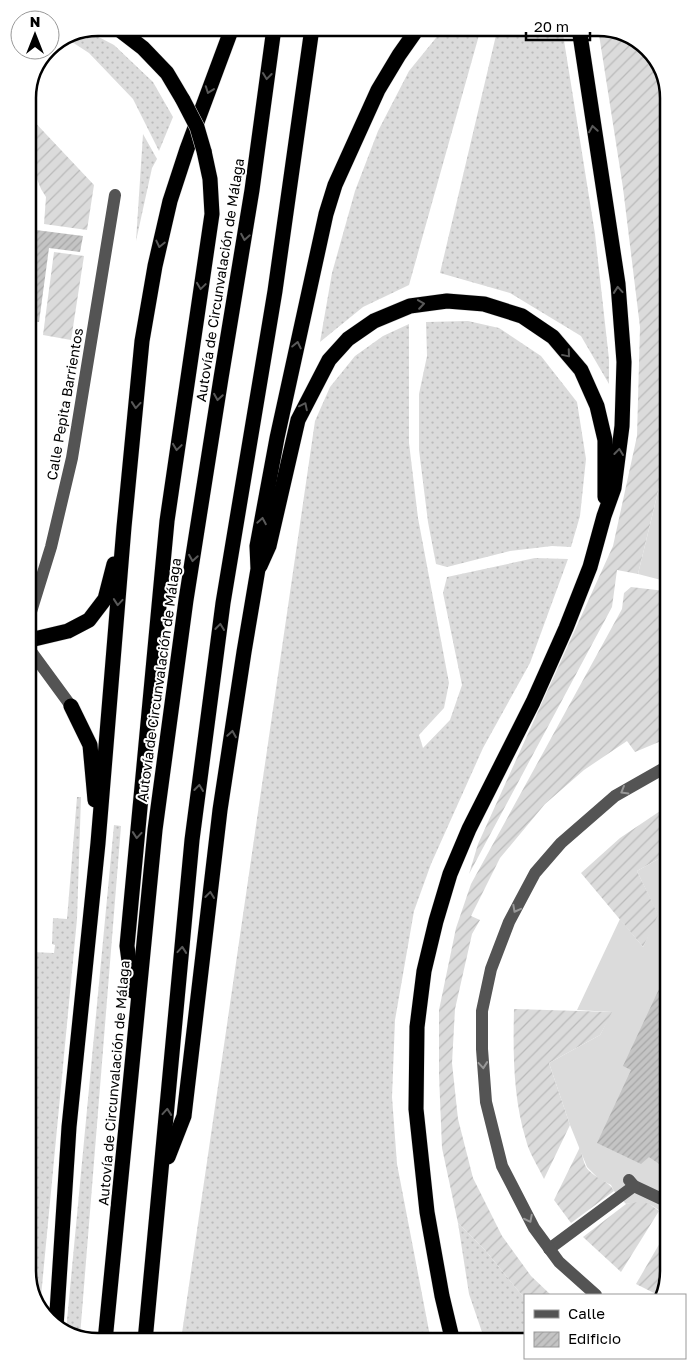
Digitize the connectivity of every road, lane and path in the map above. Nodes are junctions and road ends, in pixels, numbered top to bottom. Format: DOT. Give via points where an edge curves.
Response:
graph roads {
  1 [pos="127,36"];
  2 [pos="229,36"];
  3 [pos="273,36"];
  4 [pos="311,36"];
  5 [pos="412,36"];
  6 [pos="579,36"];
  7 [pos="115,195"];
  8 [pos="604,516"];
  9 [pos="124,527"];
  10 [pos="258,569"];
  11 [pos="36,596"];
  12 [pos="36,639"];
  13 [pos="36,658"];
  14 [pos="71,706"];
  15 [pos="660,770"];
  16 [pos="98,843"];
  17 [pos="137,1015"];
  18 [pos="161,1178"];
  19 [pos="660,1198"];
  20 [pos="549,1249"];
  21 [pos="595,1294"];
  22 [pos="57,1317"];
  23 [pos="107,1333"];
  24 [pos="146,1333"];
  25 [pos="451,1333"];
  1 -- 17 [label="highway, one-way, bridge" via="167,73 197,127 210,179 212,214 167,521 127,946"];
  2 -- 9 [label="highway, one-way" via="176,183 154,266 142,341"];
  3 -- 17 [label="highway, Autovía de Circunvalación de Málaga, one-way" via="154,830"];
  18 -- 4 [label="highway, one-way" via="192,840 222,603 275,290"];
  10 -- 5 [label="highway, one-way" via="257,546 277,438 326,214 335,185 374,99"];
  8 -- 6 [label="highway, one-way" via="614,488 622,426 624,362 618,284"];
  7 -- 11 [label="street, Calle Pepita Barrientos" via="72,458"];
  10 -- 8 [label="highway, one-way" via="269,546 298,420 329,360 348,338 374,321 410,306 447,301 484,304 522,316 553,337 581,370 597,406 606,440"];
  8 -- 25 [label="highway" via="590,567 566,628 450,874 424,970 417,1027 416,1109 427,1212"];
  9 -- 12 [label="highway" via="105,599 89,620 68,631"];
  9 -- 16 [label="highway, one-way"];
  18 -- 10 [label="highway, one-way" via="184,1116 220,810"];
  13 -- 14 [label="street"];
  14 -- 16 [label="highway" via="90,745"];
  15 -- 20 [label="street, one-way" via="615,796 561,843 535,874 509,922 491,969 482,1011 486,1102 502,1166 534,1228"];
  16 -- 22 [label="highway" via="69,1127"];
  17 -- 23 [label="highway, Autovía de Circunvalación de Málaga"];
  18 -- 24 [label="highway"];
  19 -- 20 [label="street" via="631,1183"];
  20 -- 21 [label="street"];
}
